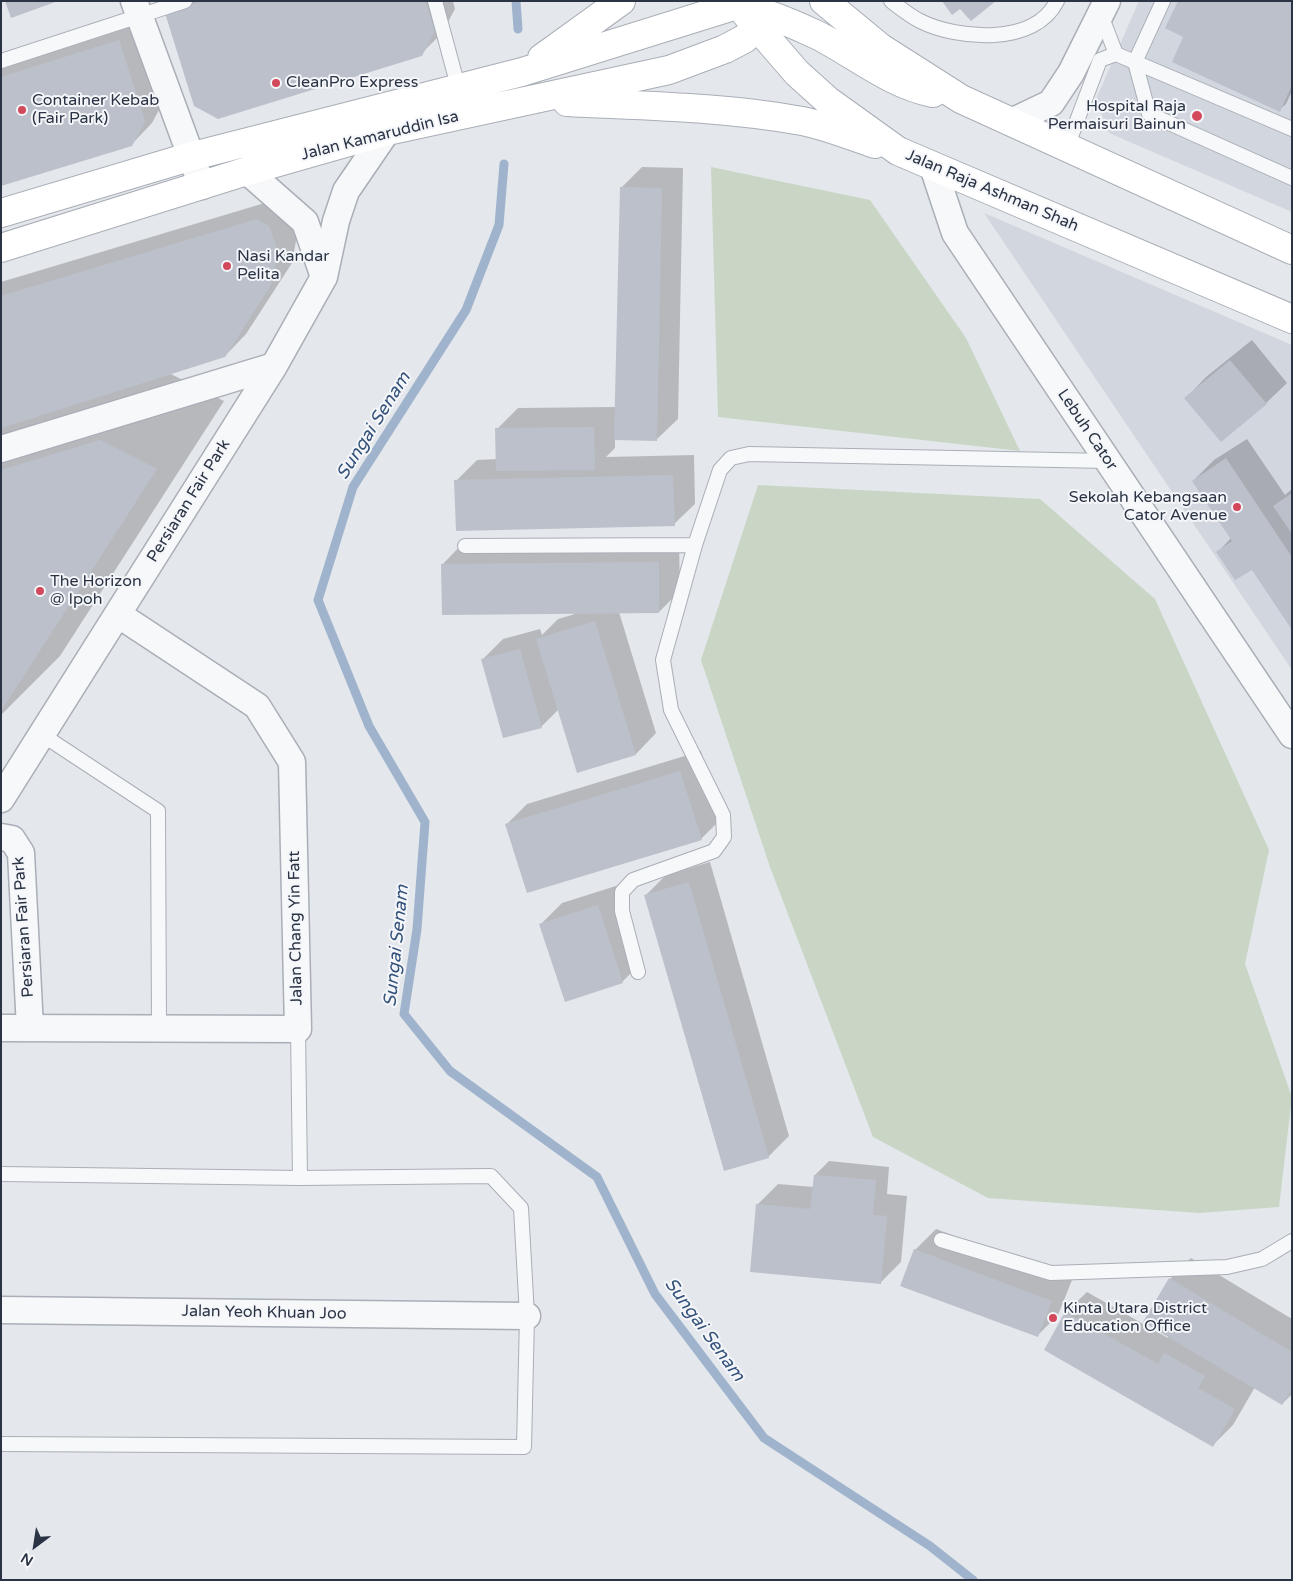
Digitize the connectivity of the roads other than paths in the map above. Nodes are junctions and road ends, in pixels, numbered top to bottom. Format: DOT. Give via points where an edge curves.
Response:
graph roads {
  1 [pos="185,1"];
  2 [pos="435,1"];
  3 [pos="621,1"];
  4 [pos="824,1"];
  5 [pos="891,1"];
  6 [pos="1057,1"];
  7 [pos="1163,1"];
  8 [pos="1104,8"];
  9 [pos="137,9"];
  10 [pos="750,9"];
  11 [pos="1116,54"];
  12 [pos="1,61"];
  13 [pos="1135,62"];
  14 [pos="522,72"];
  15 [pos="458,90"];
  16 [pos="961,99"];
  17 [pos="533,100"];
  18 [pos="1011,122"];
  19 [pos="1292,129"];
  20 [pos="386,131"];
  21 [pos="1067,147"];
  22 [pos="898,151"];
  23 [pos="190,157"];
  24 [pos="933,167"];
  25 [pos="247,171"];
  26 [pos="1292,178"];
  27 [pos="202,186"];
  28 [pos="1,213"];
  29 [pos="1,248"];
  30 [pos="1292,250"];
  31 [pos="324,277"];
  32 [pos="1292,318"];
  33 [pos="274,366"];
  34 [pos="1,449"];
  35 [pos="1108,460"];
  36 [pos="695,545"];
  37 [pos="465,546"];
  38 [pos="118,615"];
  39 [pos="42,734"];
  40 [pos="1292,735"];
  41 [pos="2,796"];
  42 [pos="1,837"];
  43 [pos="638,972"];
  44 [pos="1,1028"];
  45 [pos="30,1028"];
  46 [pos="159,1028"];
  47 [pos="298,1029"];
  48 [pos="1,1174"];
  49 [pos="300,1178"];
  50 [pos="941,1240"];
  51 [pos="1292,1241"];
  52 [pos="1,1310"];
  53 [pos="527,1316"];
  54 [pos="1,1444"];
  1 -- 9 [label="lane"];
  2 -- 15 [label="lane"];
  3 -- 14 [label="main road"];
  4 -- 16 [label="main road" via="881,48"];
  5 -- 6 [label="lane" via="929,24 963,34 999,36 1029,26 1052,12"];
  7 -- 13 [label="lane"];
  8 -- 11 [label="lane"];
  8 -- 18 [label="street" via="1071,73 1051,102"];
  9 -- 12 [label="lane"];
  9 -- 23 [label="street"];
  10 -- 14 [label="main road, Jalan Kamaruddin Isa"];
  10 -- 16 [label="main road" via="817,35 886,76 920,90"];
  10 -- 17 [label="main road, Jalan Kamaruddin Isa" via="744,39 724,49 669,70"];
  10 -- 22 [label="main road, Jalan Raja Ashman Shah" via="797,73 827,100"];
  11 -- 13 [label="lane"];
  11 -- 21 [label="lane" via="1100,60"];
  13 -- 19 [label="lane"];
  13 -- 26 [label="lane" via="1148,114"];
  14 -- 15 [label="main road, Jalan Kamaruddin Isa"];
  15 -- 23 [label="main road, Jalan Kamaruddin Isa"];
  16 -- 18 [label="main road"];
  17 -- 20 [label="main road, Jalan Kamaruddin Isa"];
  17 -- 22 [label="main road" via="778,117 805,121"];
  18 -- 21 [label="main road"];
  20 -- 25 [label="main road, Jalan Kamaruddin Isa"];
  20 -- 31 [label="street, Persiaran Fair Park" via="346,191"];
  21 -- 30 [label="main road"];
  22 -- 24 [label="main road, Jalan Raja Ashman Shah"];
  23 -- 27 [label="street"];
  23 -- 28 [label="main road, Jalan Kamaruddin Isa"];
  24 -- 32 [label="main road, Jalan Raja Ashman Shah"];
  24 -- 35 [label="street, Lebuh Cator" via="955,233"];
  25 -- 27 [label="main road, Jalan Kamaruddin Isa"];
  25 -- 31 [label="street" via="305,222"];
  27 -- 29 [label="main road, Jalan Kamaruddin Isa"];
  31 -- 33 [label="street, Persiaran Fair Park"];
  33 -- 34 [label="street"];
  33 -- 38 [label="street, Persiaran Fair Park"];
  35 -- 36 [label="lane" via="749,454 731,458 720,470"];
  35 -- 40 [label="street, Lebuh Cator"];
  36 -- 37 [label="lane"];
  36 -- 43 [label="lane" via="663,660 671,710 723,815 724,837 714,851 633,880 622,892 622,911"];
  38 -- 39 [label="street, Persiaran Fair Park"];
  38 -- 47 [label="street, Jalan Chang Yin Fatt" via="257,706 292,762"];
  39 -- 41 [label="street, Persiaran Fair Park"];
  39 -- 46 [label="lane" via="158,811"];
  42 -- 45 [label="street, Persiaran Fair Park" via="12,839 21,853"];
  44 -- 45 [label="street, Jalan Chang Yin Fatt"];
  45 -- 46 [label="street, Jalan Chang Yin Fatt"];
  46 -- 47 [label="street, Jalan Chang Yin Fatt"];
  47 -- 49 [label="lane"];
  48 -- 49 [label="lane"];
  49 -- 53 [label="lane" via="491,1176 521,1208"];
  50 -- 51 [label="lane" via="1051,1273 1226,1267 1262,1259"];
  52 -- 53 [label="street, Jalan Yeoh Khuan Joo"];
  53 -- 54 [label="lane" via="524,1447"];
}
